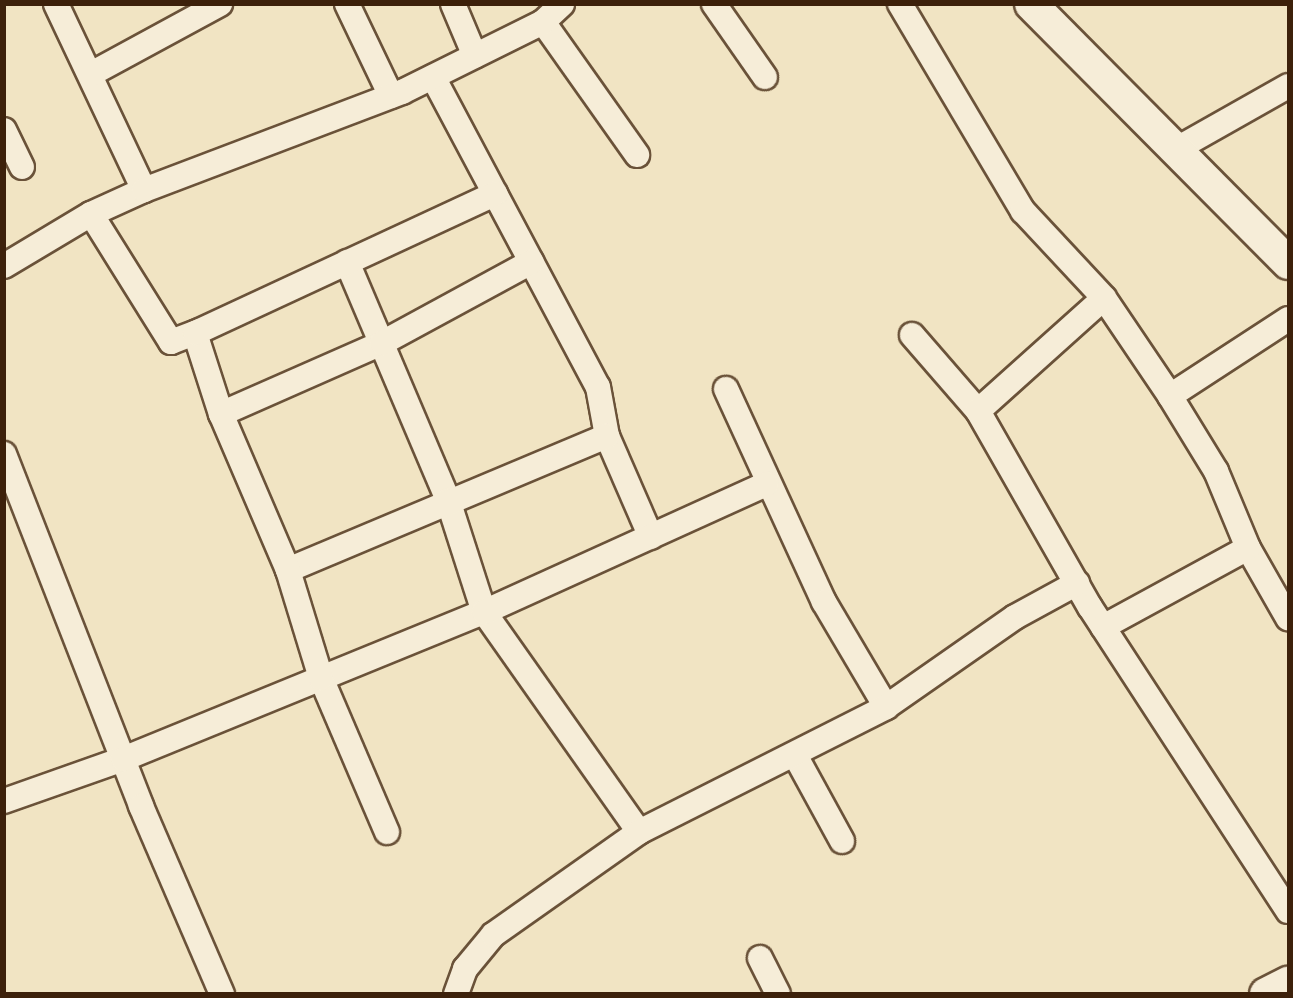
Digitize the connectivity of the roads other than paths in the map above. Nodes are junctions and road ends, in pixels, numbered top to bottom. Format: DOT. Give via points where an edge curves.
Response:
graph roads {
  1 [pos="56,4"];
  2 [pos="220,4"];
  3 [pos="346,4"];
  4 [pos="453,4"];
  5 [pos="562,4"];
  6 [pos="714,4"];
  7 [pos="900,4"];
  8 [pos="1031,4"];
  9 [pos="543,22"];
  10 [pos="475,56"];
  11 [pos="92,74"];
  12 [pos="432,77"];
  13 [pos="765,77"];
  14 [pos="1288,86"];
  15 [pos="391,96"];
  16 [pos="4,130"];
  17 [pos="1175,150"];
  18 [pos="637,155"];
  19 [pos="21,167"];
  20 [pos="144,190"];
  21 [pos="495,194"];
  22 [pos="91,214"];
  23 [pos="347,262"];
  24 [pos="531,262"];
  25 [pos="1288,263"];
  26 [pos="4,266"];
  27 [pos="1104,298"];
  28 [pos="1288,319"];
  29 [pos="200,331"];
  30 [pos="912,335"];
  31 [pos="382,343"];
  32 [pos="726,389"];
  33 [pos="1170,396"];
  34 [pos="978,411"];
  35 [pos="221,414"];
  36 [pos="607,436"];
  37 [pos="4,454"];
  38 [pos="766,484"];
  39 [pos="448,500"];
  40 [pos="651,537"];
  41 [pos="1248,548"];
  42 [pos="288,570"];
  43 [pos="1077,583"];
  44 [pos="484,612"];
  45 [pos="1288,618"];
  46 [pos="1103,627"];
  47 [pos="321,678"];
  48 [pos="886,707"];
  49 [pos="795,755"];
  50 [pos="123,759"];
  51 [pos="4,801"];
  52 [pos="387,832"];
  53 [pos="639,832"];
  54 [pos="842,842"];
  55 [pos="1288,911"];
  56 [pos="760,958"];
  57 [pos="1288,982"];
  58 [pos="222,993"];
  59 [pos="456,993"];
  60 [pos="778,993"];
  61 [pos="1266,993"];
  1 -- 11 [label="street"];
  2 -- 11 [label="street"];
  3 -- 15 [label="street"];
  4 -- 10 [label="street"];
  5 -- 9 [label="street"];
  6 -- 13 [label="street"];
  7 -- 27 [label="street" via="1023,211"];
  8 -- 17 [label="street"];
  9 -- 10 [label="street"];
  9 -- 18 [label="street"];
  10 -- 12 [label="street"];
  11 -- 20 [label="street"];
  12 -- 15 [label="street"];
  12 -- 21 [label="street"];
  14 -- 17 [label="street"];
  15 -- 20 [label="street"];
  16 -- 19 [label="street"];
  17 -- 25 [label="street"];
  20 -- 22 [label="street"];
  21 -- 23 [label="street"];
  21 -- 24 [label="street"];
  22 -- 26 [label="street"];
  22 -- 29 [label="street" via="171,342"];
  23 -- 29 [label="street"];
  23 -- 31 [label="street"];
  24 -- 31 [label="street"];
  24 -- 36 [label="street" via="598,387"];
  27 -- 33 [label="street"];
  27 -- 34 [label="street"];
  28 -- 33 [label="street"];
  29 -- 35 [label="street" via="195,333"];
  30 -- 34 [label="street"];
  31 -- 35 [label="street"];
  31 -- 39 [label="street"];
  32 -- 38 [label="street"];
  33 -- 41 [label="street" via="1216,471"];
  34 -- 43 [label="street"];
  35 -- 42 [label="street"];
  36 -- 39 [label="street"];
  36 -- 40 [label="street"];
  37 -- 50 [label="street"];
  38 -- 40 [label="street"];
  38 -- 48 [label="street" via="824,602"];
  39 -- 42 [label="street" via="394,529"];
  39 -- 44 [label="street"];
  40 -- 44 [label="street"];
  41 -- 45 [label="street"];
  41 -- 46 [label="street"];
  42 -- 47 [label="street"];
  43 -- 46 [label="street"];
  43 -- 48 [label="street" via="1015,617"];
  44 -- 47 [label="street"];
  44 -- 53 [label="street"];
  46 -- 55 [label="street"];
  47 -- 50 [label="street"];
  47 -- 52 [label="street"];
  48 -- 49 [label="street"];
  49 -- 53 [label="street"];
  49 -- 54 [label="street"];
  50 -- 51 [label="street"];
  50 -- 58 [label="street"];
  53 -- 59 [label="street" via="493,935 465,969"];
  56 -- 60 [label="street"];
  57 -- 61 [label="street"];
}
